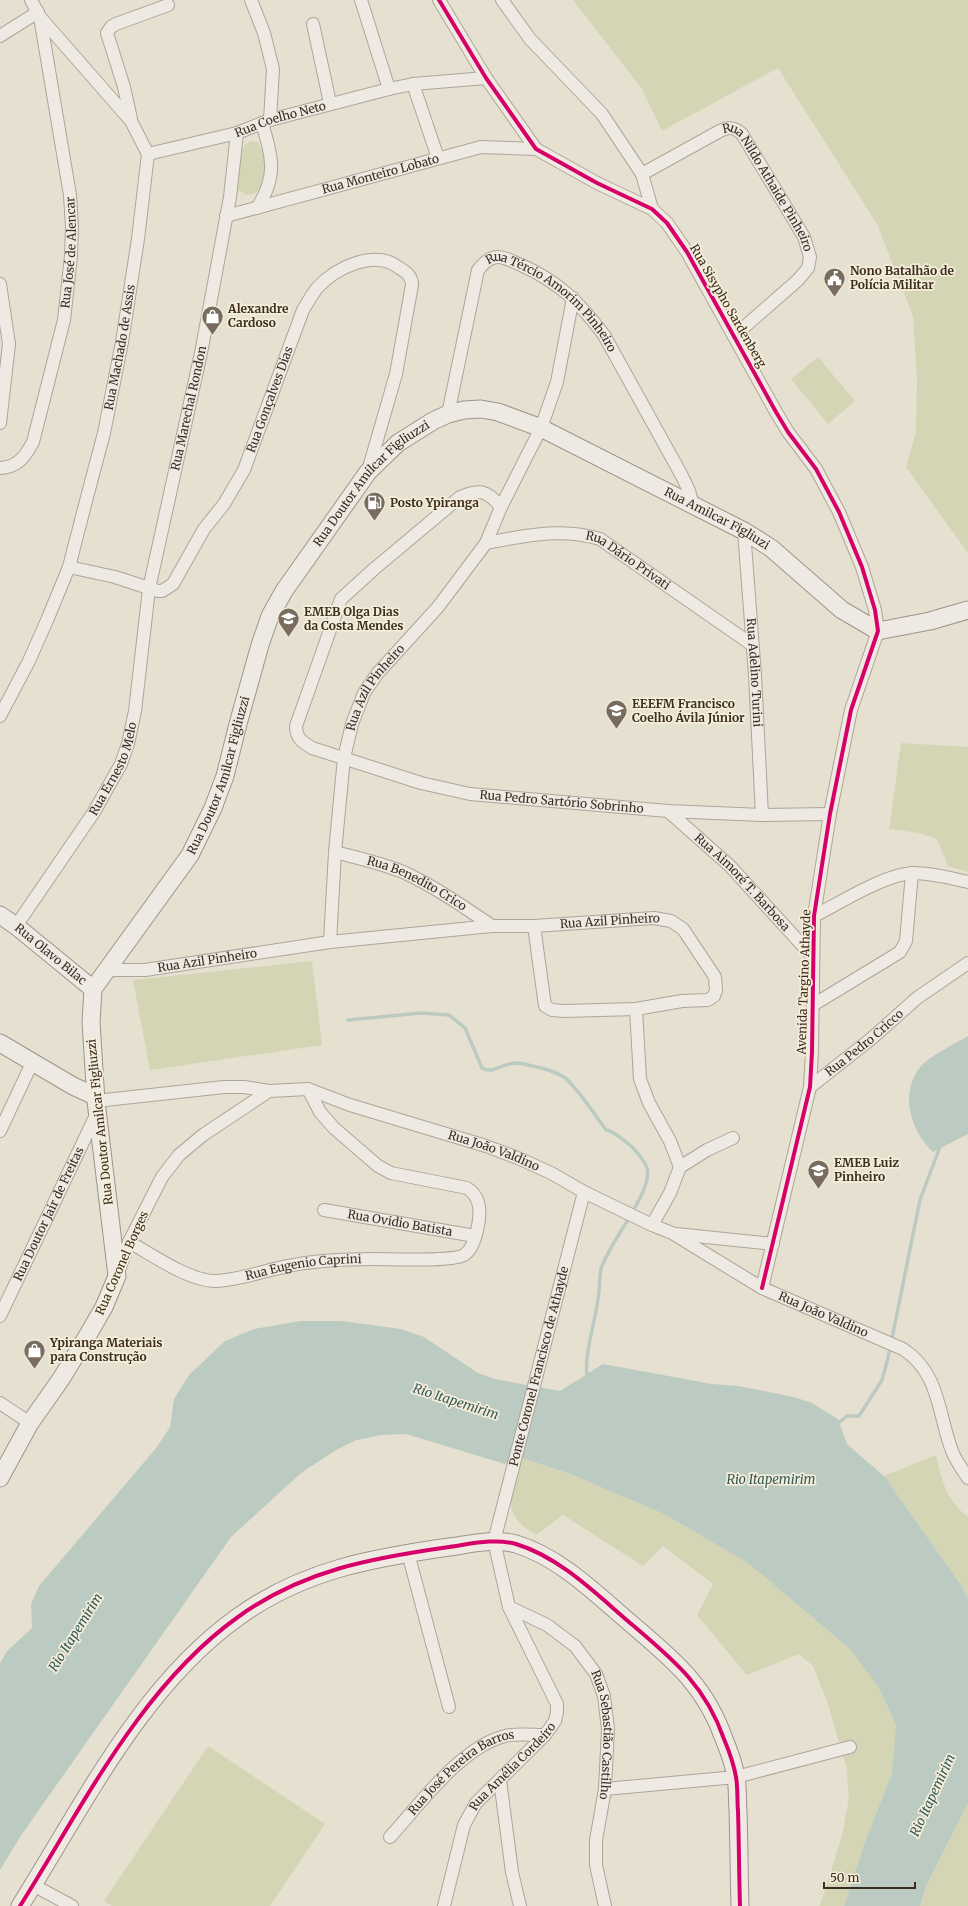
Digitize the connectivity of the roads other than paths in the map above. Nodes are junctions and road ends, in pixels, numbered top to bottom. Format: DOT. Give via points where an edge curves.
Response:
graph roads {
  1 [pos="31,0"];
  2 [pos="251,0"];
  3 [pos="361,0"];
  4 [pos="439,0"];
  5 [pos="502,0"];
  6 [pos="168,5"];
  7 [pos="39,14"];
  8 [pos="313,24"];
  9 [pos="0,36"];
  10 [pos="486,78"];
  11 [pos="413,84"];
  12 [pos="389,89"];
  13 [pos="330,103"];
  14 [pos="131,121"];
  15 [pos="266,121"];
  16 [pos="237,132"];
  17 [pos="536,150"];
  18 [pos="148,154"];
  19 [pos="438,158"];
  20 [pos="642,174"];
  21 [pos="257,208"];
  22 [pos="652,209"];
  23 [pos="226,216"];
  24 [pos="0,284"];
  25 [pos="573,298"];
  26 [pos="734,336"];
  27 [pos="448,414"];
  28 [pos="0,423"];
  29 [pos="541,428"];
  30 [pos="0,468"];
  31 [pos="368,472"];
  32 [pos="691,498"];
  33 [pos="501,507"];
  34 [pos="744,531"];
  35 [pos="486,543"];
  36 [pos="69,567"];
  37 [pos="150,589"];
  38 [pos="968,610"];
  39 [pos="878,631"];
  40 [pos="751,644"];
  41 [pos="0,716"];
  42 [pos="344,758"];
  43 [pos="668,811"];
  44 [pos="830,814"];
  45 [pos="762,815"];
  46 [pos="335,852"];
  47 [pos="912,873"];
  48 [pos="968,882"];
  49 [pos="814,916"];
  50 [pos="6,918"];
  51 [pos="492,926"];
  52 [pos="534,926"];
  53 [pos="330,942"];
  54 [pos="813,957"];
  55 [pos="968,963"];
  56 [pos="107,970"];
  57 [pos="93,990"];
  58 [pos="813,1005"];
  59 [pos="636,1009"];
  60 [pos="0,1043"];
  61 [pos="32,1063"];
  62 [pos="810,1087"];
  63 [pos="308,1089"];
  64 [pos="269,1091"];
  65 [pos="96,1103"];
  66 [pos="0,1130"];
  67 [pos="733,1138"];
  68 [pos="680,1167"];
  69 [pos="584,1192"];
  70 [pos="324,1210"];
  71 [pos="652,1225"];
  72 [pos="672,1233"];
  73 [pos="475,1236"];
  74 [pos="129,1242"];
  75 [pos="773,1244"];
  76 [pos="117,1276"];
  77 [pos="762,1288"];
  78 [pos="0,1316"];
  79 [pos="0,1403"];
  80 [pos="30,1423"];
  81 [pos="0,1478"];
  82 [pos="968,1478"];
  83 [pos="494,1541"];
  84 [pos="408,1553"];
  85 [pos="510,1607"];
  86 [pos="449,1707"];
  87 [pos="545,1735"];
  88 [pos="850,1747"];
  89 [pos="736,1777"];
  90 [pos="500,1780"];
  91 [pos="606,1789"];
  92 [pos="390,1837"];
  93 [pos="33,1886"];
  94 [pos="20,1906"];
  95 [pos="72,1906"];
  96 [pos="444,1906"];
  97 [pos="520,1906"];
  98 [pos="605,1906"];
  99 [pos="740,1906"];
  1 -- 7 [label="street"];
  2 -- 15 [label="street" via="274,69"];
  3 -- 12 [label="street"];
  4 -- 10 [label="street, Rua Sisypho Sardenberg"];
  5 -- 20 [label="street" via="530,39 602,114"];
  6 -- 14 [label="street" via="116,24 111,27 107,36 124,87"];
  7 -- 9 [label="street"];
  7 -- 14 [label="street"];
  7 -- 30 [label="street, Rua José de Alencar" via="70,195 71,256 64,320 33,442 27,455 15,465"];
  8 -- 13 [label="street"];
  10 -- 11 [label="street, Rua Coelho Neto"];
  10 -- 17 [label="street, Rua Sisypho Sardenberg"];
  11 -- 12 [label="street, Rua Coelho Neto"];
  11 -- 19 [label="street"];
  12 -- 13 [label="street, Rua Coelho Neto"];
  13 -- 15 [label="street, Rua Coelho Neto"];
  14 -- 18 [label="street"];
  15 -- 16 [label="street, Rua Coelho Neto"];
  15 -- 21 [label="street" via="272,170 269,188"];
  16 -- 18 [label="street, Rua Coelho Neto"];
  16 -- 23 [label="street, Rua Marechal Rondon"];
  17 -- 19 [label="street, Rua Monteiro Lobato" via="480,147"];
  17 -- 22 [label="street, Rua Sisypho Sardenberg"];
  18 -- 36 [label="street, Rua Machado de Assis" via="122,342 104,432"];
  19 -- 21 [label="street, Rua Monteiro Lobato"];
  20 -- 22 [label="street"];
  20 -- 26 [label="street, Rua Nildo Athaide Pinheiro" via="718,132 729,127 736,128 804,237 810,257 808,268"];
  21 -- 23 [label="street, Rua Monteiro Lobato"];
  22 -- 26 [label="street, Rua Sisypho Sardenberg" via="667,223 687,252"];
  23 -- 37 [label="street, Rua Marechal Rondon" via="202,353"];
  24 -- 28 [label="street" via="9,344"];
  25 -- 27 [label="street, Rua Tércio Amorim Pinheiro" via="554,282 506,259 497,257 484,262 476,277"];
  25 -- 29 [label="street, Rua Azil Pinheiro" via="557,382"];
  25 -- 32 [label="street, Rua Tércio Amorim Pinheiro" via="604,335"];
  26 -- 39 [label="street, Rua Sisypho Sardenberg" via="776,412 816,469 839,512 862,567 875,610"];
  27 -- 29 [label="main road, Rua Doutor Amilcar Figliuzzi" via="464,410 492,411"];
  27 -- 31 [label="main road, Rua Doutor Amilcar Figliuzzi" via="398,443"];
  29 -- 32 [label="main road, Rua Amilcar Figliuzi"];
  29 -- 33 [label="street, Rua Azil Pinheiro"];
  31 -- 37 [label="street, Rua Gonçalves Dias" via="396,374 412,285 409,275 384,260 364,260 341,270 318,288 303,310 244,470 224,504 204,529 173,584 162,591"];
  31 -- 56 [label="main road, Rua Doutor Amilcar Figliuzzi" via="284,591 270,616 225,776 190,855"];
  32 -- 34 [label="main road, Rua Amilcar Figliuzi"];
  33 -- 35 [label="street, Rua Azil Pinheiro"];
  33 -- 42 [label="street, Rua Pedro Sartório Sobrinho" via="493,497 482,491 460,497 341,599 296,726 302,742 312,748"];
  34 -- 39 [label="main road, Rua Amilcar Figliuzi" via="782,556 842,610"];
  34 -- 40 [label="street, Rua Adelino Turini"];
  35 -- 40 [label="street, Rua Dário Privati" via="538,533 585,534 600,539"];
  35 -- 42 [label="street, Rua Azil Pinheiro" via="438,607 377,674 364,693 352,724"];
  36 -- 37 [label="street" via="115,577"];
  36 -- 41 [label="street, Rua Machado de Assis" via="32,654"];
  37 -- 50 [label="street, Rua Ernesto Melo" via="135,711 121,764 94,812"];
  38 -- 39 [label="main road" via="930,621"];
  39 -- 44 [label="street, Avenida Targino Athayde" via="851,710"];
  40 -- 45 [label="street, Rua Adelino Turini"];
  42 -- 43 [label="street, Rua Pedro Sartório Sobrinho" via="421,783 470,794"];
  42 -- 46 [label="street, Rua Azil Pinheiro"];
  43 -- 45 [label="street, Rua Pedro Sartório Sobrinho"];
  43 -- 54 [label="street, Rua Aimoré T. Barbosa" via="730,866"];
  44 -- 45 [label="street, Rua Pedro Sartório Sobrinho"];
  44 -- 49 [label="street, Avenida Targino Athayde"];
  46 -- 51 [label="street, Rua Benedito Crico" via="403,872"];
  46 -- 53 [label="street, Rua Azil Pinheiro"];
  47 -- 48 [label="street" via="934,874"];
  47 -- 49 [label="street" via="891,878"];
  47 -- 58 [label="street" via="906,941 900,952 894,958"];
  49 -- 54 [label="street, Avenida Targino Athayde"];
  50 -- 57 [label="main road, Rua Olavo Bilac"];
  51 -- 52 [label="street, Rua Azil Pinheiro"];
  51 -- 53 [label="street, Rua Azil Pinheiro"];
  52 -- 59 [label="street" via="544,1006 564,1011"];
  52 -- 59 [label="street, Rua Azil Pinheiro" via="654,918 671,921 684,929 715,977 714,996 708,1000 682,1001"];
  53 -- 56 [label="street, Rua Azil Pinheiro" via="145,970"];
  54 -- 58 [label="street, Avenida Targino Athayde"];
  55 -- 62 [label="street, Rua Pedro Cricco" via="918,998"];
  56 -- 57 [label="main road, Rua Doutor Amilcar Figliuzzi"];
  57 -- 65 [label="main road, Rua Doutor Amilcar Figliuzzi" via="91,1022"];
  58 -- 62 [label="street, Avenida Targino Athayde"];
  59 -- 68 [label="street" via="640,1079"];
  60 -- 61 [label="main road"];
  61 -- 65 [label="main road" via="73,1086"];
  61 -- 66 [label="street"];
  62 -- 75 [label="street, Avenida Targino Athayde"];
  63 -- 64 [label="street"];
  63 -- 69 [label="street, Rua João Valdino" via="350,1105 486,1146 551,1173"];
  63 -- 73 [label="street, Rua Eugenio Caprini" via="320,1112 353,1146 378,1166 391,1173 467,1188 472,1192 479,1203"];
  64 -- 65 [label="street" via="224,1087"];
  64 -- 74 [label="street, Rua Coronel Borges" via="203,1135 179,1155 162,1177"];
  65 -- 76 [label="main road, Rua Doutor Amilcar Figliuzzi"];
  65 -- 78 [label="street, Rua Doutor Jair de Freitas"];
  67 -- 68 [label="street"];
  68 -- 71 [label="street" via="670,1193"];
  69 -- 71 [label="street, Rua João Valdino"];
  69 -- 83 [label="street, Ponte Coronel Francisco de Athayde"];
  70 -- 73 [label="street, Rua Ovidio Batista"];
  71 -- 72 [label="street, Rua João Valdino"];
  72 -- 75 [label="street, Rua João Valdino"];
  72 -- 77 [label="street, Rua João Valdino"];
  73 -- 74 [label="street, Rua Eugenio Caprini" via="470,1250 459,1257 320,1262 214,1281 196,1278"];
  74 -- 76 [label="street, Rua Coronel Borges"];
  75 -- 77 [label="street, Avenida Targino Athayde"];
  76 -- 80 [label="main road, Rua Coronel Borges" via="104,1307 85,1340"];
  77 -- 82 [label="street, Rua João Valdino" via="914,1356 929,1375 952,1451"];
  79 -- 80 [label="street"];
  80 -- 81 [label="main road, Rua Coronel Borges"];
  83 -- 84 [label="main road"];
  83 -- 85 [label="street, Rua Amélia Cordeiro"];
  83 -- 89 [label="main road" via="514,1544 537,1552 556,1564 577,1578 675,1661 693,1681 711,1709"];
  84 -- 86 [label="street"];
  84 -- 93 [label="main road" via="358,1562 312,1576 274,1594 239,1616 205,1643 155,1696 125,1738"];
  85 -- 87 [label="street, Rua Amélia Cordeiro" via="557,1704 555,1721"];
  85 -- 91 [label="street, Rua Sebastião Castilho" via="547,1625 575,1646 596,1674 604,1696 608,1729"];
  87 -- 90 [label="street, Rua Amélia Cordeiro"];
  87 -- 92 [label="street, Rua José Pereira Barros" via="507,1735 475,1750 454,1768"];
  88 -- 89 [label="street"];
  89 -- 91 [label="street"];
  89 -- 99 [label="main road"];
  90 -- 96 [label="street, Rua Amélia Cordeiro" via="476,1803 467,1819"];
  90 -- 97 [label="street" via="512,1872"];
  91 -- 98 [label="street, Rua Sebastião Castilho" via="596,1840 596,1865"];
  93 -- 94 [label="main road"];
  93 -- 95 [label="street"];
}
